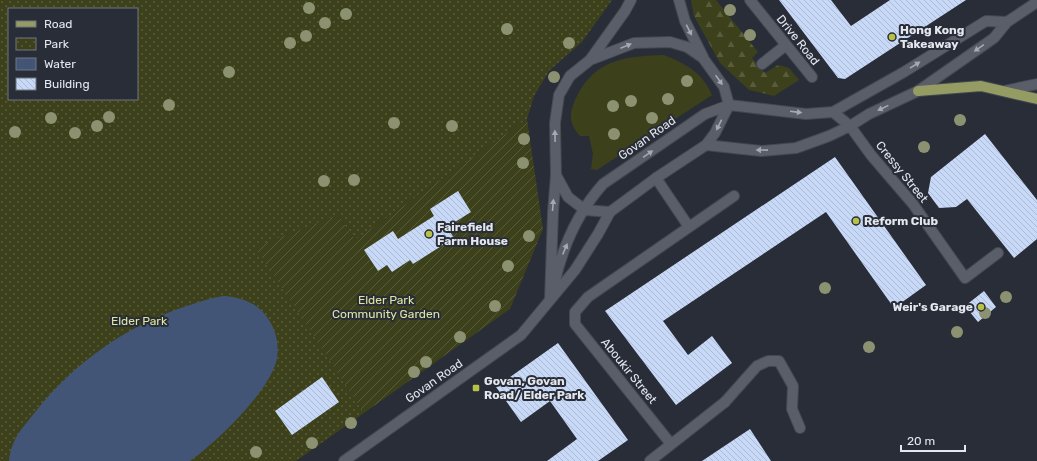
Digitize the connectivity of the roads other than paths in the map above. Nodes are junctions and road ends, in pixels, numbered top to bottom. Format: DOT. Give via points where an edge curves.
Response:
graph roads {
  1 [pos="631,0"];
  2 [pos="680,0"];
  3 [pos="750,0"];
  4 [pos="1037,2"];
  5 [pos="1007,22"];
  6 [pos="786,45"];
  7 [pos="703,58"];
  8 [pos="590,60"];
  9 [pos="762,64"];
  10 [pos="812,77"];
  11 [pos="1037,84"];
  12 [pos="918,91"];
  13 [pos="1004,91"];
  14 [pos="1037,99"];
  15 [pos="730,105"];
  16 [pos="833,112"];
  17 [pos="850,126"];
  18 [pos="706,145"];
  19 [pos="556,175"];
  20 [pos="656,178"];
  21 [pos="734,196"];
  22 [pos="585,210"];
  23 [pos="610,212"];
  24 [pos="689,227"];
  25 [pos="998,253"];
  26 [pos="550,300"];
  27 [pos="800,428"];
  28 [pos="671,444"];
  29 [pos="344,461"];
  30 [pos="650,461"];
  1 -- 8 [label="street" via="626,11"];
  2 -- 7 [label="street, one-way" via="685,22"];
  3 -- 6 [label="street, Drive Road"];
  4 -- 5 [label="street"];
  5 -- 12 [label="street, one-way" via="994,38"];
  16 -- 5 [label="street, Govan Road, one-way" via="986,21"];
  6 -- 9 [label="street"];
  6 -- 10 [label="street, Drive Road"];
  8 -- 7 [label="street, one-way" via="634,43 670,42 688,47"];
  7 -- 15 [label="street, one-way" via="724,87"];
  19 -- 8 [label="street, one-way" via="555,123 559,95 570,76"];
  11 -- 13 [label="street"];
  12 -- 13 [label="main road" via="981,86"];
  12 -- 17 [label="street, one-way"];
  13 -- 14 [label="main road"];
  15 -- 16 [label="street, Govan Road, one-way" via="806,114"];
  15 -- 18 [label="street, one-way"];
  22 -- 15 [label="street, Govan Road, one-way" via="603,184 705,114"];
  16 -- 17 [label="street"];
  17 -- 18 [label="street, one-way" via="796,148 761,151"];
  17 -- 25 [label="street, Cressy Street" via="913,204 965,278"];
  18 -- 20 [label="street"];
  19 -- 22 [label="street" via="568,197"];
  26 -- 19 [label="street, one-way"];
  20 -- 23 [label="street"];
  20 -- 24 [label="street"];
  21 -- 24 [label="street"];
  22 -- 23 [label="street"];
  26 -- 22 [label="street, Govan Road, one-way" via="560,262 576,223"];
  23 -- 26 [label="street, Govan Road" via="575,270"];
  24 -- 28 [label="street, Aboukir Street" via="588,297 575,312 575,324"];
  26 -- 29 [label="street, Govan Road" via="521,335"];
  27 -- 28 [label="street" via="792,409 793,386 779,361 768,360 757,366 725,402"];
  28 -- 30 [label="street"];
}
